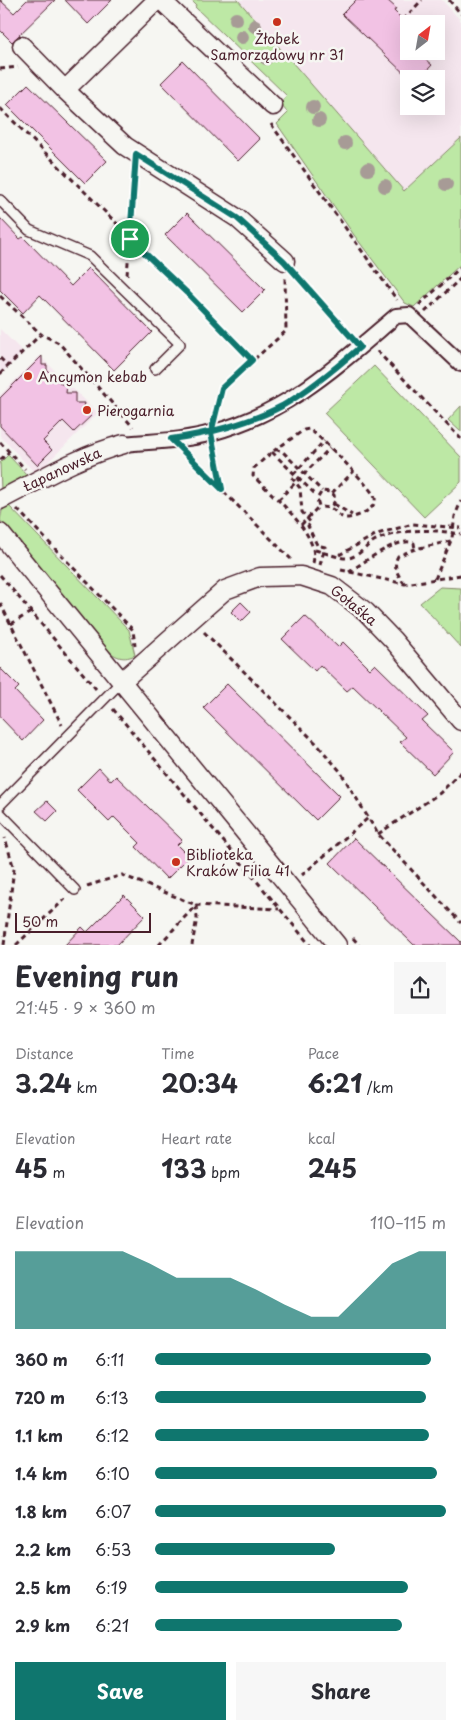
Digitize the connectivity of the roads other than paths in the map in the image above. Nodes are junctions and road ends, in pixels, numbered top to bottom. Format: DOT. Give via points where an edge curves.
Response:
graph roads {
  1 [pos="157,0"];
  2 [pos="161,0"];
  3 [pos="22,46"];
  4 [pos="65,90"];
  5 [pos="273,106"];
  6 [pos="0,200"];
  7 [pos="284,261"];
  8 [pos="461,364"];
  9 [pos="155,369"];
  10 [pos="124,444"];
  11 [pos="3,499"];
  12 [pos="0,534"];
  13 [pos="122,681"];
  14 [pos="461,721"];
  15 [pos="0,805"];
  16 [pos="0,813"];
  17 [pos="75,890"];
  18 [pos="338,945"];
  1 -- 4 [label="street"];
  2 -- 5 [label="street"];
  3 -- 4 [label="street"];
  4 -- 7 [label="street" via="125,146 237,218"];
  6 -- 9 [label="lane" via="29,230 90,256 180,344"];
  8 -- 10 [label="street, Łapanowska" via="412,318 396,316 334,370 282,406 211,433"];
  10 -- 11 [label="street, Łapanowska" via="98,451"];
  12 -- 13 [label="street"];
  13 -- 14 [label="street, Gołaśka" via="218,594 235,584 260,577 310,573 366,612"];
  13 -- 15 [label="lane"];
  13 -- 18 [label="street"];
  16 -- 17 [label="lane"];
}
